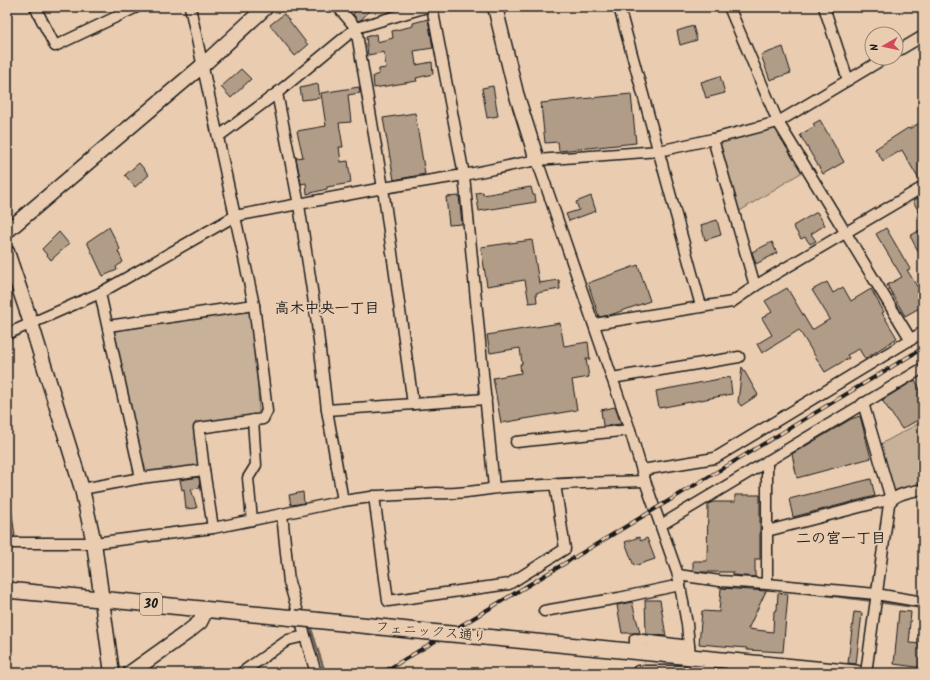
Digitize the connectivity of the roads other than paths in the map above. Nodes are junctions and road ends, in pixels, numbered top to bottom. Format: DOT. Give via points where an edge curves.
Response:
graph roads {
  1 [pos="35,7"];
  2 [pos="137,7"];
  3 [pos="190,7"];
  4 [pos="266,7"];
  5 [pos="338,7"];
  6 [pos="427,7"];
  7 [pos="432,7"];
  8 [pos="495,7"];
  9 [pos="619,7"];
  10 [pos="729,7"];
  11 [pos="824,7"];
  12 [pos="356,28"];
  13 [pos="923,36"];
  14 [pos="904,47"];
  15 [pos="203,65"];
  16 [pos="872,66"];
  17 [pos="848,80"];
  18 [pos="277,93"];
  19 [pos="778,122"];
  20 [pos="219,136"];
  21 [pos="713,138"];
  22 [pos="659,151"];
  23 [pos="537,160"];
  24 [pos="464,175"];
  25 [pos="923,187"];
  26 [pos="383,188"];
  27 [pos="299,205"];
  28 [pos="236,216"];
  29 [pos="7,231"];
  30 [pos="847,233"];
  31 [pos="7,252"];
  32 [pos="755,286"];
  33 [pos="100,293"];
  34 [pos="254,305"];
  35 [pos="701,306"];
  36 [pos="31,323"];
  37 [pos="594,324"];
  38 [pos="108,326"];
  39 [pos="923,332"];
  40 [pos="7,334"];
  41 [pos="911,340"];
  42 [pos="740,357"];
  43 [pos="923,368"];
  44 [pos="612,378"];
  45 [pos="486,398"];
  46 [pos="863,403"];
  47 [pos="413,404"];
  48 [pos="327,410"];
  49 [pos="253,420"];
  50 [pos="630,430"];
  51 [pos="516,442"];
  52 [pos="767,461"];
  53 [pos="204,470"];
  54 [pos="642,470"];
  55 [pos="140,478"];
  56 [pos="645,481"];
  57 [pos="555,484"];
  58 [pos="82,488"];
  59 [pos="494,488"];
  60 [pos="923,489"];
  61 [pos="374,496"];
  62 [pos="892,499"];
  63 [pos="343,501"];
  64 [pos="282,514"];
  65 [pos="252,520"];
  66 [pos="661,525"];
  67 [pos="213,528"];
  68 [pos="767,531"];
  69 [pos="7,543"];
  70 [pos="94,544"];
  71 [pos="679,580"];
  72 [pos="767,584"];
  73 [pos="7,590"];
  74 [pos="876,594"];
  75 [pos="102,600"];
  76 [pos="923,602"];
  77 [pos="206,610"];
  78 [pos="544,611"];
  79 [pos="305,636"];
  80 [pos="635,643"];
  81 [pos="690,651"];
  82 [pos="637,657"];
  83 [pos="711,658"];
  84 [pos="732,667"];
  85 [pos="639,672"];
  86 [pos="112,673"];
  87 [pos="130,673"];
  88 [pos="241,673"];
  89 [pos="316,673"];
  90 [pos="856,673"];
  91 [pos="866,673"];
  1 -- 2 [label="street" via="55,46"];
  3 -- 15 [label="street"];
  4 -- 15 [label="street"];
  5 -- 12 [label="street"];
  6 -- 12 [label="street"];
  7 -- 24 [label="street"];
  8 -- 23 [label="street" via="516,93"];
  9 -- 22 [label="street"];
  10 -- 19 [label="street"];
  11 -- 17 [label="street"];
  12 -- 18 [label="street"];
  12 -- 26 [label="street"];
  13 -- 14 [label="street"];
  15 -- 20 [label="street"];
  15 -- 29 [label="street"];
  16 -- 17 [label="street"];
  17 -- 19 [label="street"];
  18 -- 20 [label="street"];
  18 -- 27 [label="street"];
  19 -- 21 [label="street"];
  19 -- 30 [label="street"];
  20 -- 28 [label="street"];
  21 -- 22 [label="street"];
  21 -- 32 [label="street"];
  22 -- 23 [label="street"];
  22 -- 35 [label="street"];
  23 -- 24 [label="street"];
  23 -- 37 [label="street"];
  24 -- 26 [label="street"];
  24 -- 45 [label="street"];
  25 -- 30 [label="street"];
  26 -- 27 [label="street"];
  26 -- 47 [label="street"];
  27 -- 28 [label="street"];
  27 -- 48 [label="street"];
  28 -- 33 [label="street"];
  28 -- 34 [label="street"];
  30 -- 32 [label="street"];
  30 -- 41 [label="street"];
  31 -- 36 [label="street"];
  32 -- 35 [label="street" via="732,302"];
  33 -- 36 [label="street"];
  33 -- 38 [label="street"];
  34 -- 38 [label="street"];
  34 -- 49 [label="street" via="267,411 263,419"];
  35 -- 37 [label="street"];
  36 -- 40 [label="street"];
  36 -- 58 [label="street"];
  37 -- 44 [label="street"];
  38 -- 55 [label="street"];
  39 -- 41 [label="street"];
  41 -- 54 [label="street" via="715,458"];
  42 -- 44 [label="street"];
  43 -- 46 [label="street"];
  44 -- 50 [label="street"];
  45 -- 47 [label="street"];
  45 -- 59 [label="street"];
  46 -- 52 [label="street"];
  46 -- 62 [label="street"];
  47 -- 48 [label="street"];
  48 -- 63 [label="street"];
  49 -- 53 [label="street" via="199,428"];
  49 -- 65 [label="street" via="256,465 248,478"];
  50 -- 51 [label="street"];
  50 -- 54 [label="street"];
  52 -- 66 [label="street"];
  52 -- 68 [label="street"];
  53 -- 55 [label="street"];
  53 -- 67 [label="street"];
  54 -- 56 [label="street"];
  55 -- 58 [label="street"];
  56 -- 57 [label="street"];
  56 -- 66 [label="street"];
  57 -- 59 [label="street"];
  57 -- 61 [label="street" via="565,549 509,584 388,601"];
  58 -- 70 [label="street"];
  59 -- 61 [label="street" via="447,494"];
  60 -- 62 [label="street"];
  61 -- 63 [label="street"];
  62 -- 68 [label="street"];
  62 -- 74 [label="street" via="889,504"];
  63 -- 64 [label="street"];
  64 -- 65 [label="street"];
  64 -- 79 [label="street" via="289,582"];
  65 -- 67 [label="street"];
  66 -- 71 [label="street"];
  67 -- 70 [label="street"];
  68 -- 72 [label="street"];
  69 -- 70 [label="street"];
  70 -- 75 [label="street"];
  71 -- 72 [label="street"];
  71 -- 78 [label="street" via="619,598"];
  71 -- 81 [label="street"];
  72 -- 74 [label="street"];
  73 -- 75 [label="main road, フェニックス通り / 30"];
  74 -- 76 [label="street"];
  74 -- 91 [label="street"];
  75 -- 77 [label="main road, フェニックス通り / 30"];
  75 -- 86 [label="street"];
  77 -- 81 [label="main road, フェニックス通り / 30, bridge" via="485,637"];
  77 -- 87 [label="street" via="200,622 193,628"];
  79 -- 88 [label="street" via="288,640"];
  79 -- 89 [label="street"];
  80 -- 81 [label="street" via="635,639"];
  81 -- 83 [label="main road, フェニックス通り / 30"];
  82 -- 85 [label="street"];
  83 -- 84 [label="main road, フェニックス通り / 30"];
  83 -- 85 [label="street" via="709,668 705,671"];
  84 -- 90 [label="main road, フェニックス通り / 30"];
}
